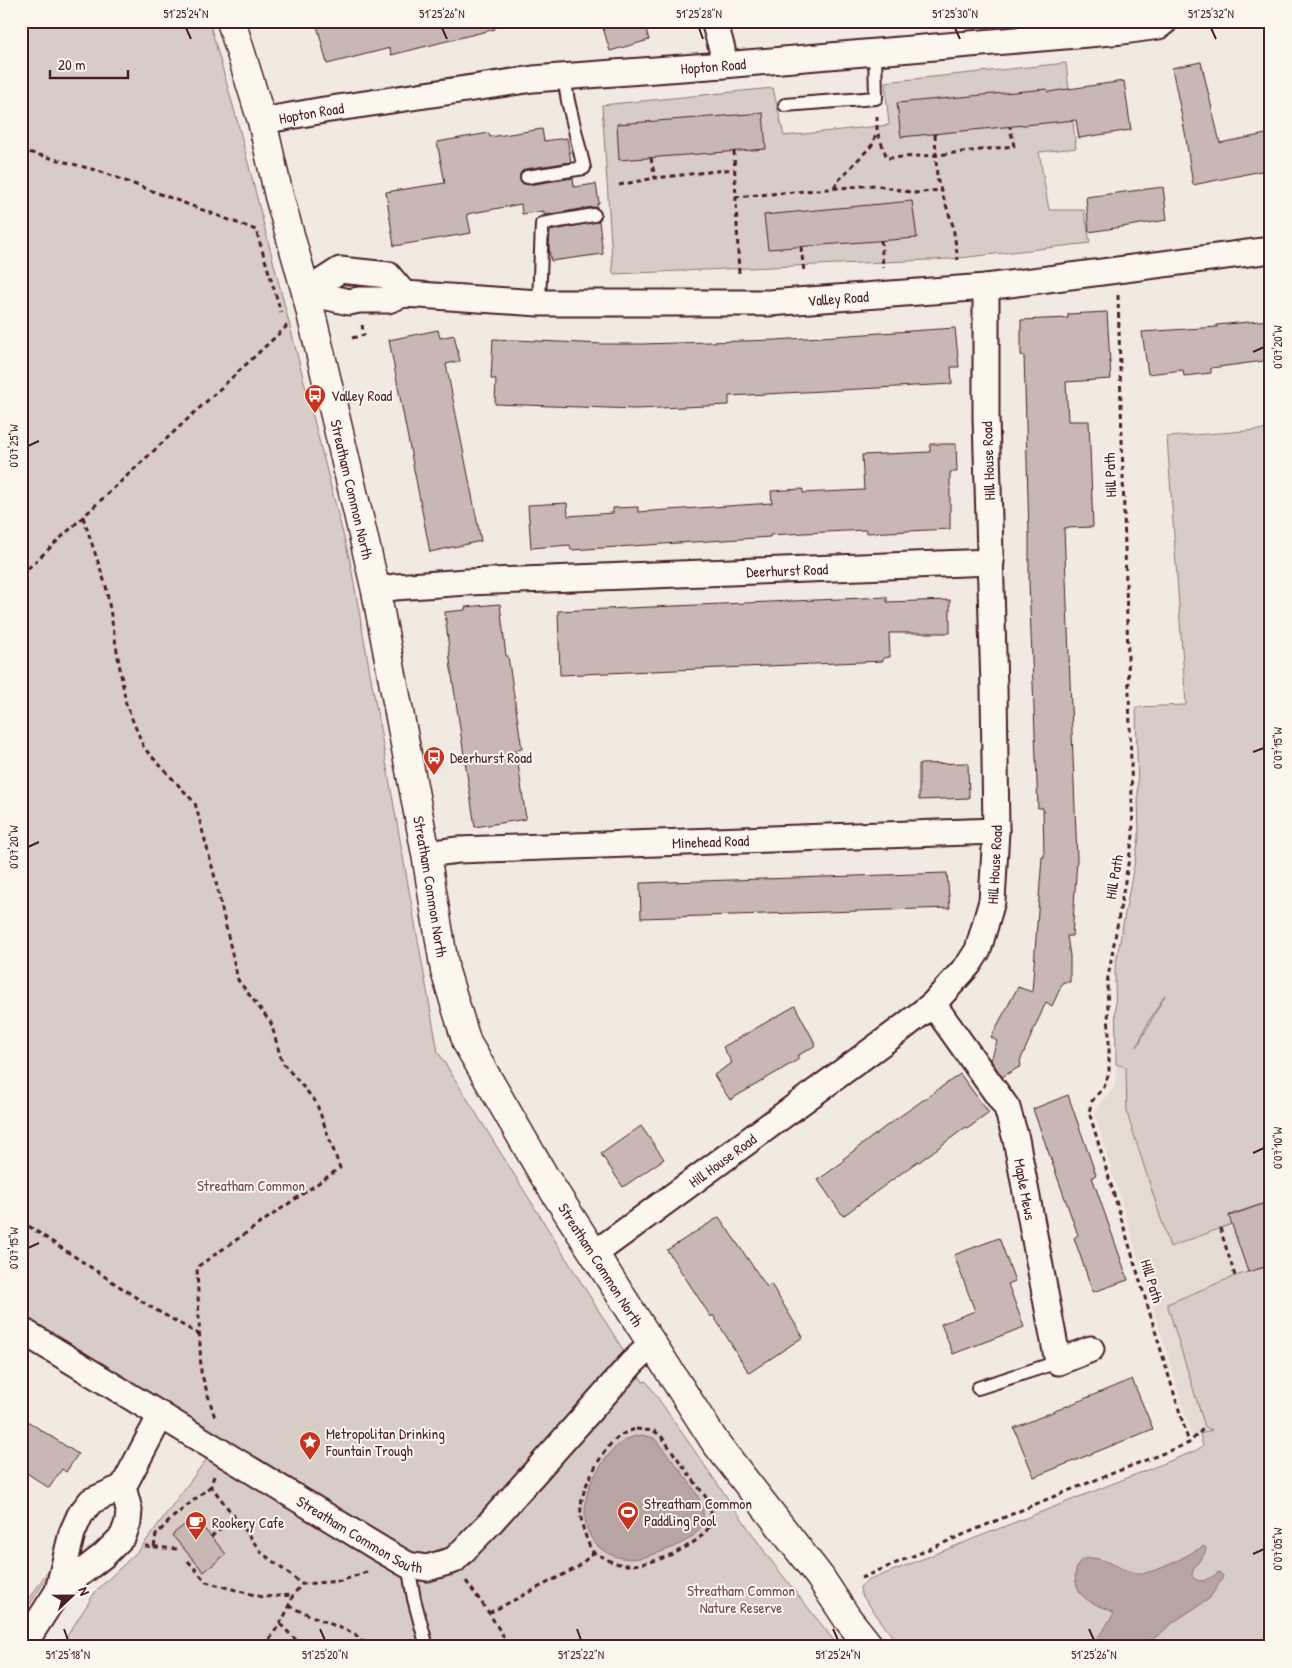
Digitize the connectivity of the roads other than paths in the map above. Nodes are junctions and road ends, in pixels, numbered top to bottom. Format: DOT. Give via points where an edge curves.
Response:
graph roads {
  1 [pos="232,21"];
  2 [pos="714,21"];
  3 [pos="1165,21"];
  4 [pos="875,52"];
  5 [pos="723,65"];
  6 [pos="564,77"];
  7 [pos="785,105"];
  8 [pos="262,121"];
  9 [pos="527,177"];
  10 [pos="594,215"];
  11 [pos="1271,250"];
  12 [pos="986,287"];
  13 [pos="306,292"];
  14 [pos="539,303"];
  15 [pos="991,562"];
  16 [pos="376,591"];
  17 [pos="996,831"];
  18 [pos="426,854"];
  19 [pos="933,1004"];
  20 [pos="594,1254"];
  21 [pos="21,1330"];
  22 [pos="652,1344"];
  23 [pos="1091,1349"];
  24 [pos="1058,1362"];
  25 [pos="978,1388"];
  26 [pos="161,1415"];
  27 [pos="123,1487"];
  28 [pos="408,1566"];
  29 [pos="58,1591"];
  30 [pos="22,1647"];
  31 [pos="427,1647"];
  32 [pos="870,1647"];
  1 -- 8 [label="main road, Streatham Common North"];
  2 -- 5 [label="street"];
  3 -- 4 [label="street, Hopton Road" via="1159,26 1122,31"];
  4 -- 5 [label="street, Hopton Road"];
  4 -- 7 [label="lane" via="876,98"];
  5 -- 6 [label="street, Hopton Road"];
  6 -- 8 [label="street, Hopton Road" via="409,97"];
  6 -- 9 [label="lane" via="584,168"];
  8 -- 13 [label="main road, Streatham Common North"];
  10 -- 14 [label="lane" via="542,224"];
  11 -- 12 [label="street, Valley Road"];
  12 -- 14 [label="street, Valley Road" via="769,302"];
  12 -- 15 [label="street, Hill House Road"];
  13 -- 14 [label="street, Valley Road" via="349,302 388,300 404,294"];
  13 -- 16 [label="main road, Streatham Common North"];
  15 -- 16 [label="street, Deerhurst Road" via="467,582"];
  15 -- 17 [label="street, Hill House Road"];
  16 -- 18 [label="main road, Streatham Common North"];
  17 -- 18 [label="street, Minehead Road" via="458,850"];
  17 -- 19 [label="street, Hill House Road" via="992,901 978,950"];
  18 -- 20 [label="main road, Streatham Common North" via="445,971 466,1043"];
  19 -- 20 [label="street, Hill House Road"];
  19 -- 24 [label="street, Maple Mews" via="1007,1108 1016,1139"];
  20 -- 22 [label="main road, Streatham Common North"];
  21 -- 26 [label="street, Streatham Common South"];
  22 -- 28 [label="street, Streatham Common South" via="454,1560 427,1568"];
  22 -- 32 [label="main road, Streatham Common North" via="715,1442"];
  23 -- 24 [label="street"];
  24 -- 25 [label="lane"];
  26 -- 27 [label="street"];
  26 -- 28 [label="street, Streatham Common South"];
  27 -- 29 [label="street" via="91,1501 80,1515 72,1533"];
  27 -- 29 [label="street" via="129,1510 123,1536"];
  28 -- 31 [label="lane"];
  29 -- 30 [label="street"];
}
